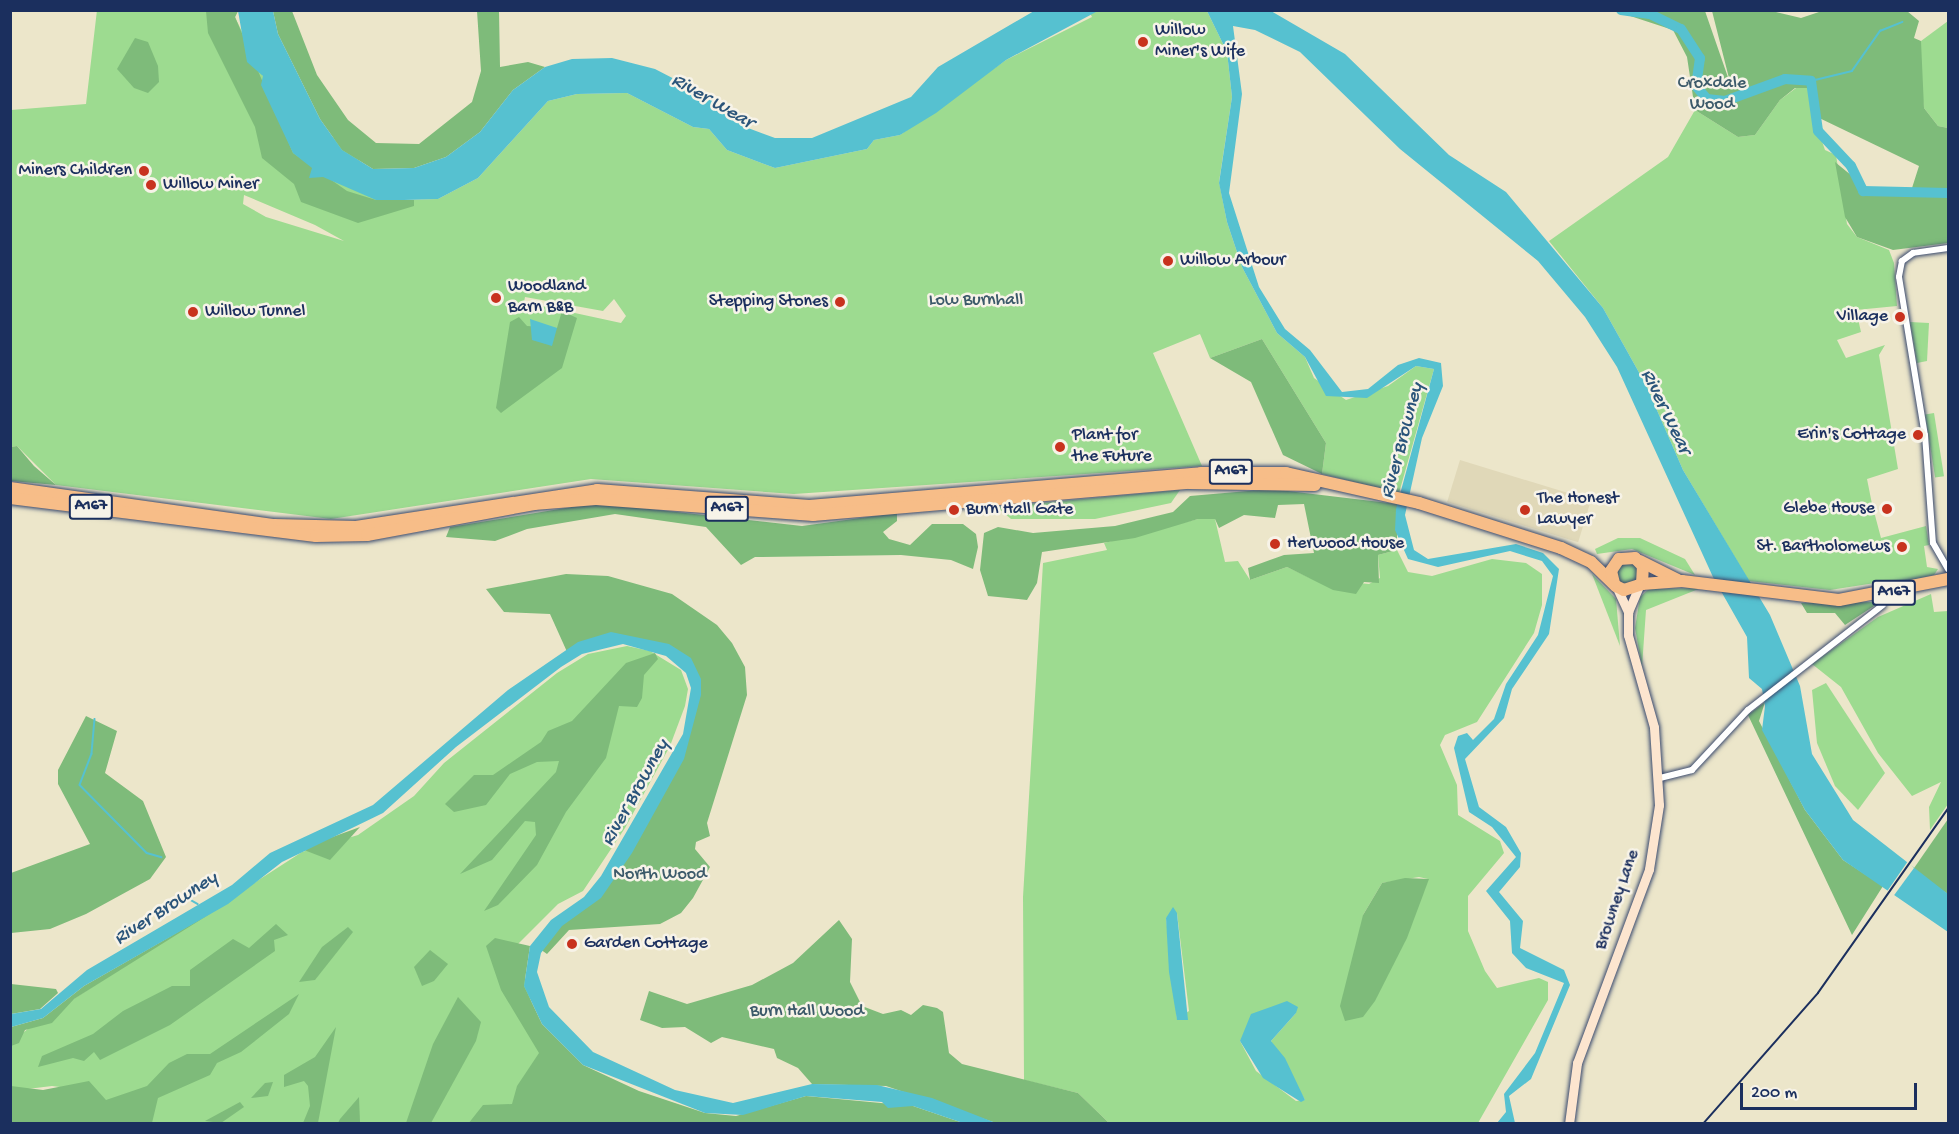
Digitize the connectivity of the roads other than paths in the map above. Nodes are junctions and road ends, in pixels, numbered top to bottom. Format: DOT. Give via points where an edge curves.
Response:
graph roads {
  1 [pos="1948,248"];
  2 [pos="1352,487"];
  3 [pos="10,488"];
  4 [pos="10,498"];
  5 [pos="1640,561"];
  6 [pos="1591,562"];
  7 [pos="1615,563"];
  8 [pos="1948,569"];
  9 [pos="1948,579"];
  10 [pos="1682,581"];
  11 [pos="1615,584"];
  12 [pos="1640,586"];
  13 [pos="1883,606"];
  14 [pos="1628,612"];
  15 [pos="1660,778"];
  16 [pos="1569,1124"];
  1 -- 8 [label="street" via="1913,253 1902,261 1901,292 1925,435 1933,543"];
  2 -- 3 [label="highway, A167" via="1286,473 1201,473 809,506 597,490 356,527 299,527"];
  2 -- 4 [label="highway, A167" via="1237,481 813,514 596,499 534,504 367,535 316,537"];
  2 -- 6 [label="highway, A167" via="1419,503 1561,548"];
  5 -- 7 [label="highway, A167" via="1624,557"];
  5 -- 10 [label="highway, A167"];
  5 -- 12 [label="highway" via="1645,570"];
  6 -- 7 [label="highway, A167"];
  6 -- 11 [label="highway, A167"];
  7 -- 11 [label="highway"];
  9 -- 10 [label="highway, A167" via="1856,600"];
  10 -- 12 [label="highway, A167"];
  11 -- 12 [label="highway, A167"];
  11 -- 14 [label="main road"];
  12 -- 14 [label="main road"];
  13 -- 15 [label="street" via="1798,668 1692,770"];
  14 -- 15 [label="main road, Browney Lane" via="1629,644 1654,727"];
  15 -- 16 [label="main road, Browney Lane" via="1649,869 1577,1063"];
}
